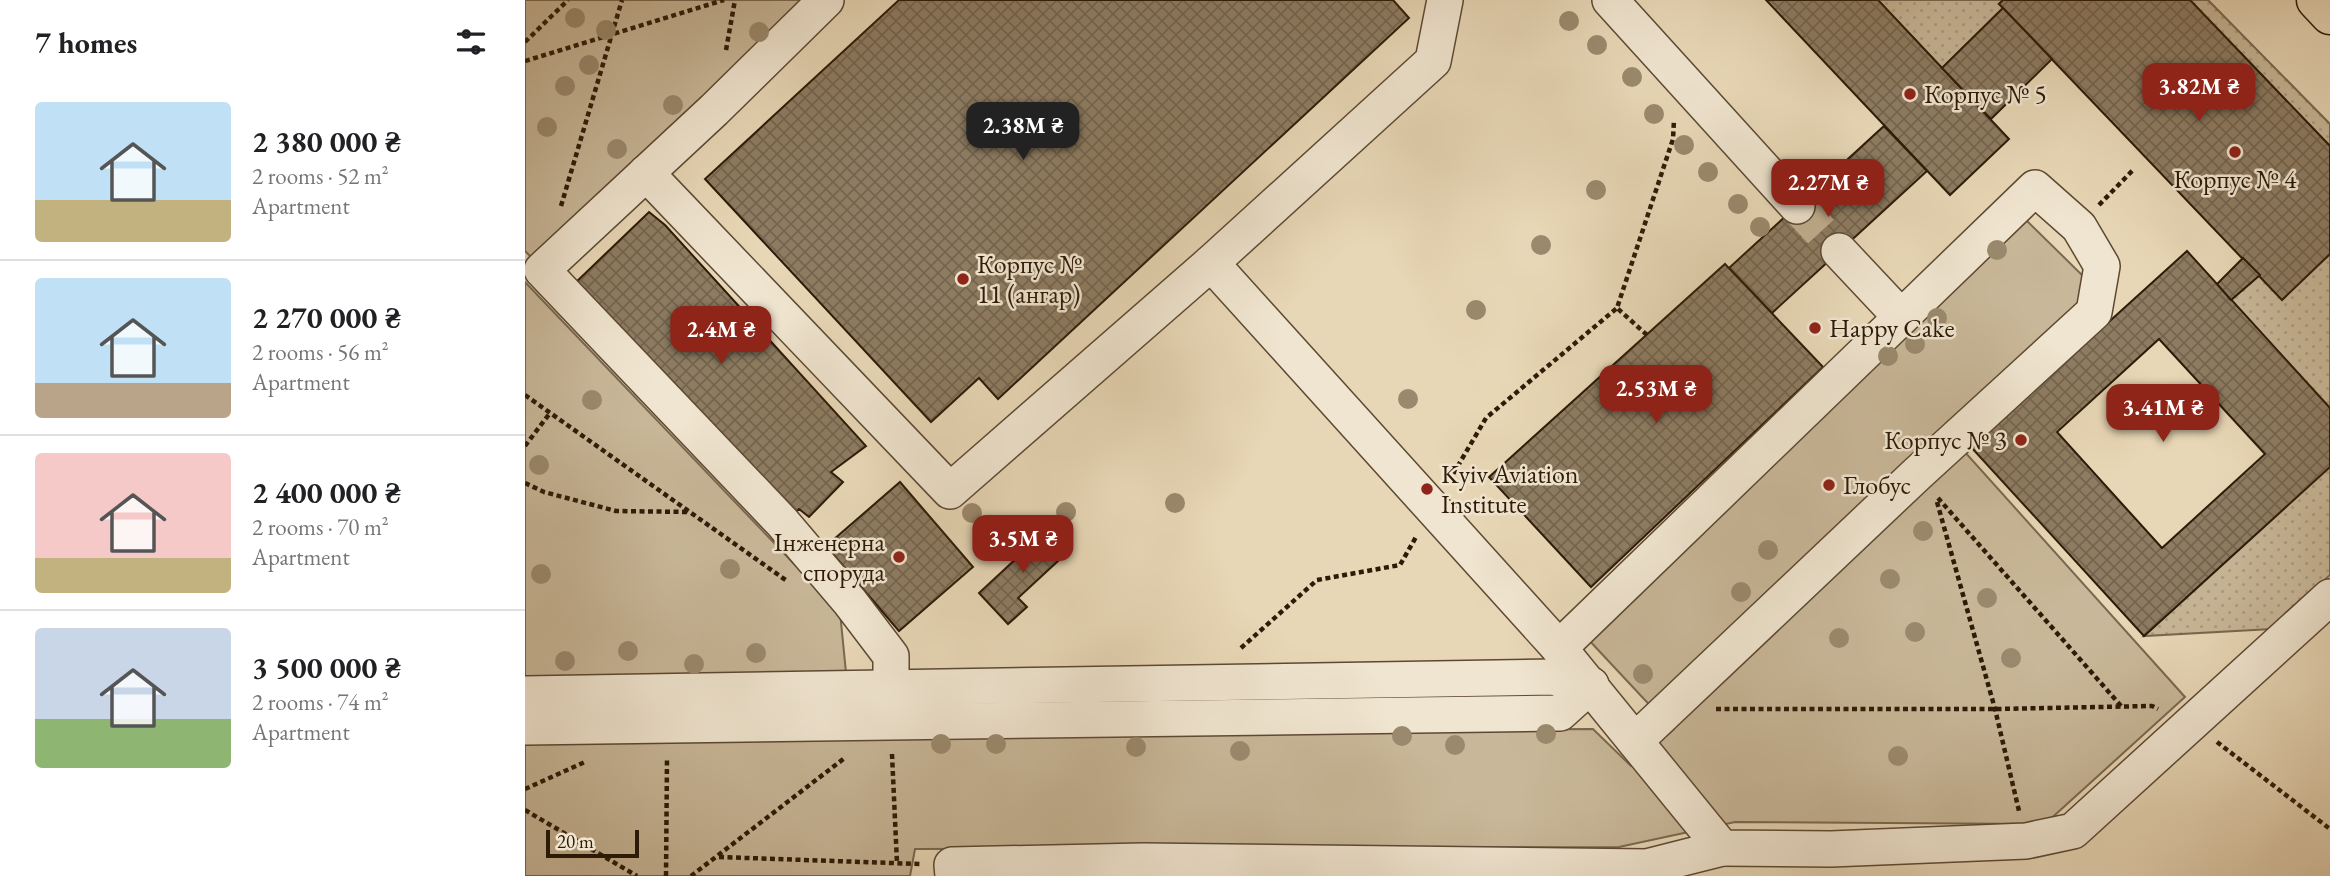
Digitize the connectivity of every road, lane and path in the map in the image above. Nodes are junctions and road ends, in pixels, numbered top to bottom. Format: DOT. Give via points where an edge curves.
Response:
graph roads {
  1 [pos="568,0"];
  2 [pos="622,0"];
  3 [pos="724,0"];
  4 [pos="826,0"];
  5 [pos="1445,0"];
  6 [pos="1610,0"];
  7 [pos="2316,0"];
  8 [pos="2330,15"];
  9 [pos="612,34"];
  10 [pos="525,42"];
  11 [pos="525,61"];
  12 [pos="1677,74"];
  13 [pos="2133,170"];
  14 [pos="646,173"];
  15 [pos="1797,206"];
  16 [pos="558,217"];
  17 [pos="2078,227"];
  18 [pos="1839,251"];
  19 [pos="534,261"];
  20 [pos="1211,263"];
  21 [pos="1901,317"];
  22 [pos="1647,335"];
  23 [pos="525,395"];
  24 [pos="550,413"];
  25 [pos="525,446"];
  26 [pos="525,483"];
  27 [pos="689,512"];
  28 [pos="790,584"];
  29 [pos="2330,597"];
  30 [pos="1559,648"];
  31 [pos="1591,685"];
  32 [pos="891,688"];
  33 [pos="525,694"];
  34 [pos="2122,707"];
  35 [pos="1669,709"];
  36 [pos="1995,709"];
  37 [pos="891,722"];
  38 [pos="2192,723"];
  39 [pos="668,725"];
  40 [pos="525,727"];
  41 [pos="1635,741"];
  42 [pos="848,756"];
  43 [pos="525,810"];
  44 [pos="2330,830"];
  45 [pos="2026,841"];
  46 [pos="1722,848"];
  47 [pos="718,857"];
  48 [pos="897,863"];
  49 [pos="1142,869"];
  50 [pos="952,870"];
  51 [pos="1647,872"];
  52 [pos="637,876"];
  53 [pos="666,876"];
  54 [pos="691,876"];
  1 -- 10 [label="path"];
  2 -- 9 [label="path"];
  3 -- 9 [label="path"];
  4 -- 14 [label="lane"];
  5 -- 20 [label="lane" via="1433,61"];
  6 -- 12 [label="lane"];
  7 -- 8 [label="main road"];
  9 -- 11 [label="path"];
  9 -- 16 [label="path"];
  12 -- 15 [label="lane"];
  12 -- 22 [label="path" via="1673,139 1617,308"];
  13 -- 17 [label="path"];
  14 -- 19 [label="lane"];
  14 -- 20 [label="lane" via="950,491"];
  17 -- 21 [label="lane" via="2035,188"];
  17 -- 35 [label="lane" via="2102,266 2094,312"];
  18 -- 21 [label="lane"];
  19 -- 32 [label="lane" via="782,522 849,602 891,656"];
  20 -- 30 [label="lane"];
  21 -- 30 [label="lane"];
  23 -- 24 [label="path"];
  24 -- 25 [label="path"];
  24 -- 27 [label="path"];
  26 -- 27 [label="path" via="616,511"];
  27 -- 28 [label="path"];
  29 -- 38 [label="lane"];
  30 -- 31 [label="lane"];
  31 -- 32 [label="lane" via="1552,677"];
  31 -- 37 [label="lane" via="1560,713"];
  31 -- 41 [label="lane"];
  32 -- 33 [label="lane"];
  32 -- 37 [label="lane"];
  34 -- 36 [label="path"];
  34 -- 36 [label="path" via="1935,494"];
  34 -- 38 [label="path" via="2152,706"];
  35 -- 36 [label="path"];
  35 -- 41 [label="lane"];
  36 -- 45 [label="path"];
  37 -- 39 [label="lane"];
  37 -- 48 [label="path"];
  38 -- 44 [label="path"];
  38 -- 45 [label="lane" via="2073,831"];
  39 -- 40 [label="lane"];
  39 -- 53 [label="path"];
  41 -- 46 [label="lane"];
  42 -- 47 [label="path"];
  43 -- 52 [label="path"];
  45 -- 46 [label="lane" via="1831,849"];
  46 -- 51 [label="lane"];
  47 -- 48 [label="path"];
  47 -- 54 [label="path"];
  48 -- 50 [label="path"];
  49 -- 50 [label="lane"];
  49 -- 51 [label="lane"];
}
